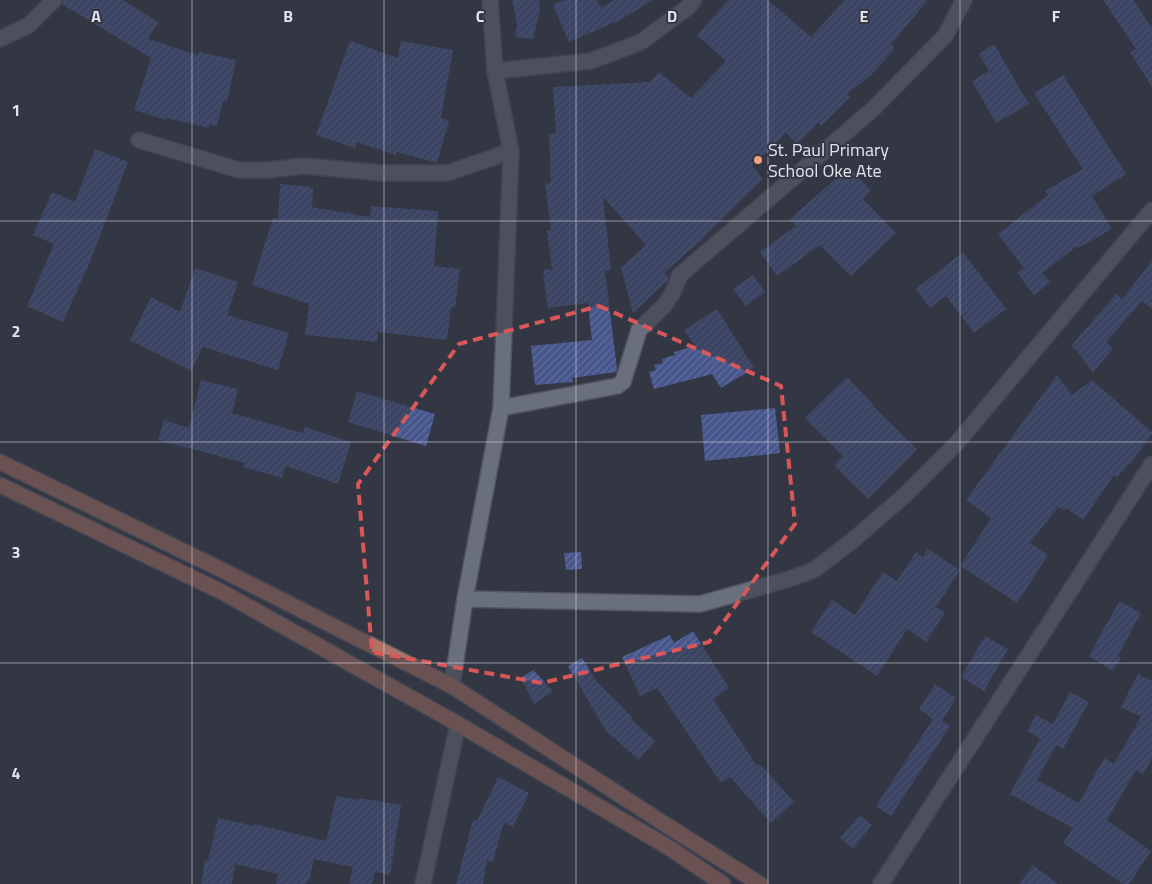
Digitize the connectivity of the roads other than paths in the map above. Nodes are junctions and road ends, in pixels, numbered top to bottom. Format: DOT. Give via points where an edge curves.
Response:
graph roads {
  1 [pos="54,0"];
  2 [pos="490,0"];
  3 [pos="694,0"];
  4 [pos="964,0"];
  5 [pos="0,39"];
  6 [pos="496,71"];
  7 [pos="139,140"];
  8 [pos="511,151"];
  9 [pos="1152,210"];
  10 [pos="501,408"];
  11 [pos="0,462"];
  12 [pos="1152,464"];
  13 [pos="0,486"];
  14 [pos="465,599"];
  15 [pos="452,686"];
  16 [pos="458,724"];
  17 [pos="423,884"];
  18 [pos="723,884"];
  19 [pos="760,884"];
  20 [pos="881,884"];
  1 -- 5 [label="street" via="29,25"];
  2 -- 6 [label="street"];
  3 -- 6 [label="street" via="641,42 591,60"];
  4 -- 10 [label="street" via="945,36 872,110 680,275 664,306 638,330 623,382 618,386"];
  6 -- 8 [label="street"];
  7 -- 8 [label="street" via="239,170 303,166 384,173 448,173"];
  8 -- 10 [label="street"];
  9 -- 14 [label="street" via="956,444 905,495 814,570 700,604"];
  10 -- 14 [label="street"];
  11 -- 15 [label="main road"];
  12 -- 20 [label="street"];
  13 -- 16 [label="main road" via="222,592"];
  14 -- 15 [label="street"];
  15 -- 19 [label="main road"];
  16 -- 17 [label="street"];
  16 -- 18 [label="main road" via="668,847"];
}
